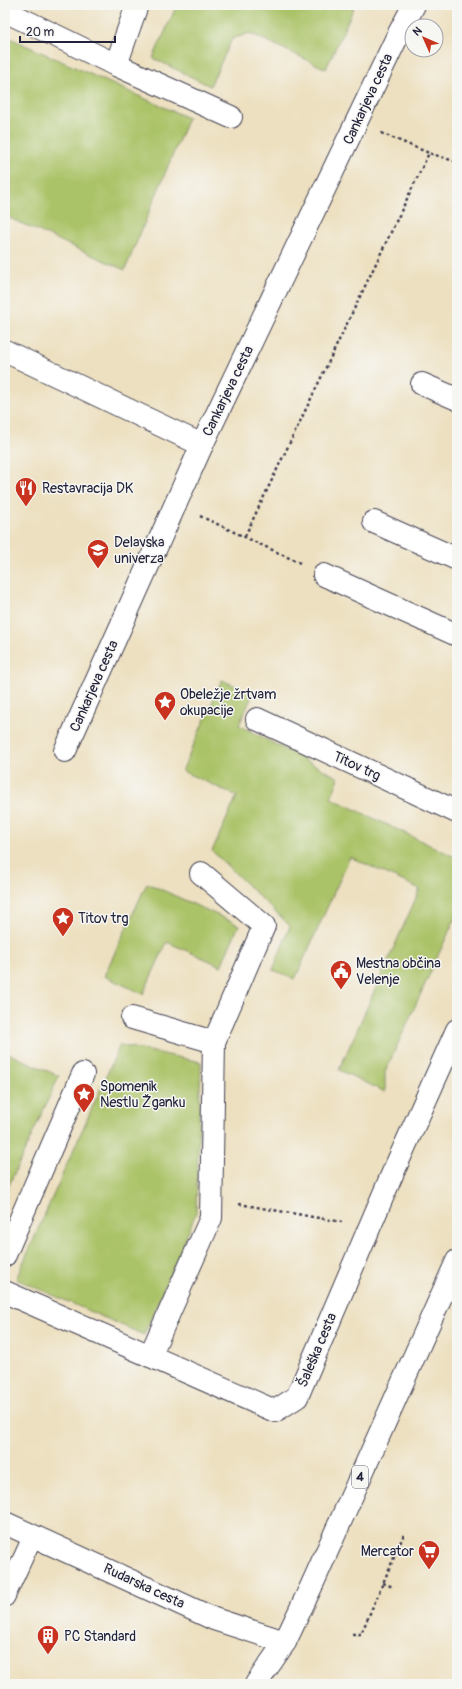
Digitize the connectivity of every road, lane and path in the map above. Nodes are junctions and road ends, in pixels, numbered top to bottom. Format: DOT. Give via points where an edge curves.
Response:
graph roads {
  1 [pos="137,5"];
  2 [pos="414,5"];
  3 [pos="5,10"];
  4 [pos="116,65"];
  5 [pos="231,117"];
  6 [pos="357,122"];
  7 [pos="429,153"];
  8 [pos="457,162"];
  9 [pos="5,351"];
  10 [pos="422,384"];
  11 [pos="457,399"];
  12 [pos="202,445"];
  13 [pos="176,505"];
  14 [pos="374,522"];
  15 [pos="245,536"];
  16 [pos="457,559"];
  17 [pos="324,575"];
  18 [pos="457,635"];
  19 [pos="257,719"];
  20 [pos="65,751"];
  21 [pos="457,812"];
  22 [pos="201,873"];
  23 [pos="132,1018"];
  24 [pos="457,1030"];
  25 [pos="214,1042"];
  26 [pos="83,1074"];
  27 [pos="211,1199"];
  28 [pos="370,1227"];
  29 [pos="5,1255"];
  30 [pos="457,1261"];
  31 [pos="5,1292"];
  32 [pos="150,1356"];
  33 [pos="5,1523"];
  34 [pos="405,1532"];
  35 [pos="33,1536"];
  36 [pos="383,1583"];
  37 [pos="393,1587"];
  38 [pos="5,1597"];
  39 [pos="352,1634"];
  40 [pos="285,1642"];
  41 [pos="256,1684"];
  42 [pos="276,1684"];
  1 -- 4 [label="street"];
  2 -- 6 [label="street, Cankarjeva cesta"];
  3 -- 4 [label="street"];
  4 -- 5 [label="street"];
  6 -- 7 [label="path"];
  6 -- 12 [label="street, Cankarjeva cesta"];
  7 -- 8 [label="path"];
  7 -- 15 [label="path"];
  9 -- 12 [label="street"];
  10 -- 11 [label="street"];
  12 -- 13 [label="street, Cankarjeva cesta"];
  13 -- 15 [label="path"];
  13 -- 20 [label="street, Cankarjeva cesta"];
  14 -- 16 [label="street"];
  15 -- 17 [label="path"];
  17 -- 18 [label="street"];
  19 -- 21 [label="street, Titov trg"];
  22 -- 25 [label="street" via="264,926"];
  23 -- 25 [label="street"];
  24 -- 28 [label="street, Šaleška cesta"];
  25 -- 27 [label="street"];
  26 -- 29 [label="street"];
  27 -- 28 [label="path"];
  27 -- 32 [label="street" via="210,1218"];
  28 -- 32 [label="street, Šaleška cesta" via="297,1397 275,1412"];
  30 -- 40 [label="street, 4"];
  31 -- 32 [label="street, Šaleška cesta"];
  33 -- 35 [label="street, Rudarska cesta"];
  34 -- 36 [label="path"];
  35 -- 38 [label="lane"];
  35 -- 40 [label="street, Rudarska cesta" via="214,1618"];
  36 -- 37 [label="path"];
  36 -- 39 [label="path" via="361,1634"];
  40 -- 41 [label="street, 4"];
  40 -- 42 [label="street"];
}
